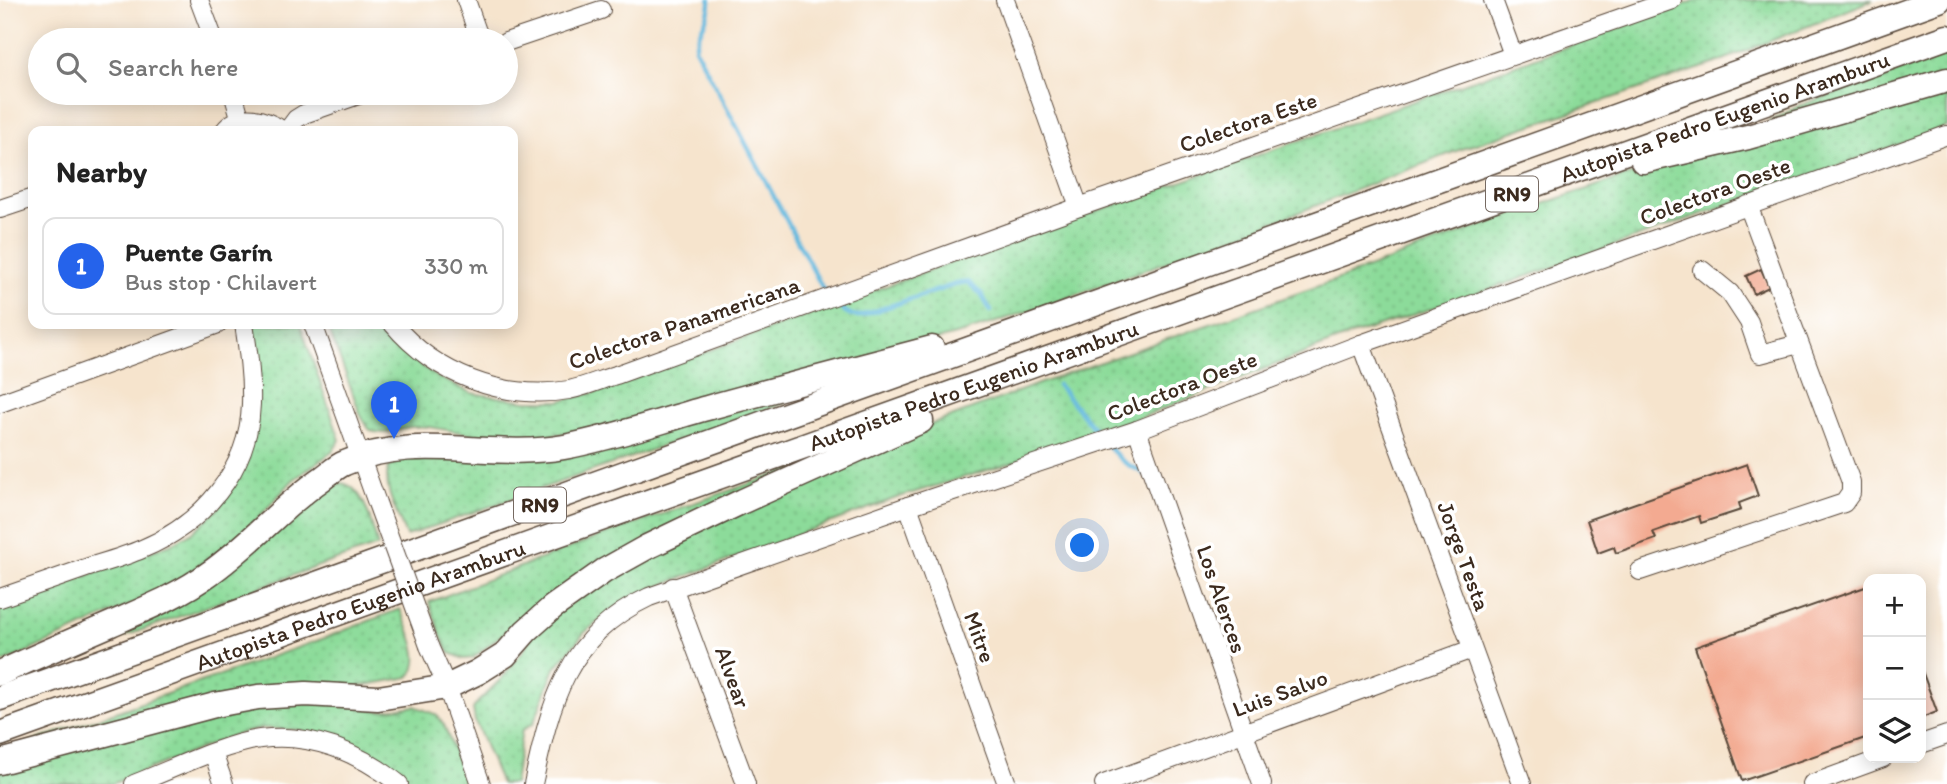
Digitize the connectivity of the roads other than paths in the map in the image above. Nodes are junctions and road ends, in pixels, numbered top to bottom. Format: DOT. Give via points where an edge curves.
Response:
graph roads {
  1 [pos="200,0"];
  2 [pos="466,0"];
  3 [pos="1005,0"];
  4 [pos="1493,0"];
  5 [pos="1672,0"];
  6 [pos="1890,0"];
  7 [pos="1939,0"];
  8 [pos="601,10"];
  9 [pos="210,28"];
  10 [pos="476,28"];
  11 [pos="1947,37"];
  12 [pos="518,38"];
  13 [pos="1513,55"];
  14 [pos="1947,80"];
  15 [pos="236,105"];
  16 [pos="330,105"];
  17 [pos="242,125"];
  18 [pos="277,126"];
  19 [pos="290,126"];
  20 [pos="1947,135"];
  21 [pos="1553,138"];
  22 [pos="28,200"];
  23 [pos="1748,205"];
  24 [pos="1079,207"];
  25 [pos="0,209"];
  26 [pos="1388,239"];
  27 [pos="1702,270"];
  28 [pos="842,293"];
  29 [pos="1079,311"];
  30 [pos="204,329"];
  31 [pos="245,329"];
  32 [pos="315,329"];
  33 [pos="398,329"];
  34 [pos="1361,344"];
  35 [pos="1799,344"];
  36 [pos="1077,350"];
  37 [pos="0,402"];
  38 [pos="1137,430"];
  39 [pos="362,457"];
  40 [pos="908,506"];
  41 [pos="1640,571"];
  42 [pos="673,587"];
  43 [pos="0,598"];
  44 [pos="1472,649"];
  45 [pos="0,673"];
  46 [pos="447,687"];
  47 [pos="0,698"];
  48 [pos="1243,733"];
  49 [pos="0,734"];
  50 [pos="1947,734"];
  51 [pos="1926,742"];
  52 [pos="213,753"];
  53 [pos="0,762"];
  54 [pos="1870,763"];
  55 [pos="134,784"];
  56 [pos="224,784"];
  57 [pos="399,784"];
  58 [pos="481,784"];
  59 [pos="533,784"];
  60 [pos="746,784"];
  61 [pos="1007,784"];
  62 [pos="1104,784"];
  63 [pos="1262,784"];
  64 [pos="1522,784"];
  65 [pos="1812,784"];
  1 -- 9 [label="street"];
  2 -- 10 [label="street"];
  3 -- 24 [label="street"];
  4 -- 13 [label="street"];
  5 -- 13 [label="street, Colectora Este"];
  6 -- 21 [label="highway"];
  7 -- 21 [label="highway, Autopista Pedro Eugenio Aramburu / RN9"];
  8 -- 12 [label="street"];
  11 -- 26 [label="highway, Autopista Pedro Eugenio Aramburu / RN9"];
  13 -- 24 [label="street, Colectora Este"];
  14 -- 26 [label="highway" via="1748,137 1643,161"];
  15 -- 17 [label="street"];
  16 -- 19 [label="street" via="304,114"];
  17 -- 18 [label="street" via="254,118"];
  20 -- 23 [label="street, Colectora Oeste"];
  21 -- 29 [label="highway, Autopista Pedro Eugenio Aramburu / RN9"];
  22 -- 25 [label="street"];
  23 -- 34 [label="street, Colectora Oeste"];
  23 -- 35 [label="street"];
  24 -- 28 [label="street, Colectora Este"];
  26 -- 36 [label="highway, Autopista Pedro Eugenio Aramburu / RN9"];
  27 -- 35 [label="street" via="1730,293 1749,322 1760,354"];
  28 -- 33 [label="street, Colectora Panamericana" via="616,375 557,391 532,392 475,382 431,359"];
  29 -- 39 [label="highway" via="562,447 497,452 434,447 385,450"];
  29 -- 47 [label="highway, Autopista Pedro Eugenio Aramburu / RN9"];
  30 -- 37 [label="street"];
  31 -- 43 [label="street" via="251,405 239,460 223,488 184,526 144,548"];
  32 -- 39 [label="street"];
  34 -- 38 [label="street, Colectora Oeste"];
  34 -- 44 [label="street, Jorge Testa"];
  35 -- 41 [label="street" via="1851,482 1844,503"];
  36 -- 46 [label="highway" via="647,547 563,599 505,655"];
  36 -- 49 [label="highway, Autopista Pedro Eugenio Aramburu / RN9"];
  38 -- 40 [label="street, Colectora Oeste"];
  38 -- 48 [label="street, Los Alerces"];
  39 -- 45 [label="highway" via="342,464 308,488 243,548 167,600"];
  39 -- 46 [label="street, bridge"];
  40 -- 42 [label="street, Colectora Oeste"];
  40 -- 61 [label="street, Mitre"];
  42 -- 59 [label="street, Colectora Oeste" via="614,617 577,657 545,727"];
  42 -- 60 [label="street, Alvear"];
  44 -- 48 [label="street, Luis Salvo"];
  44 -- 64 [label="street, Jorge Testa"];
  46 -- 53 [label="highway" via="378,698 258,697"];
  46 -- 58 [label="street"];
  48 -- 62 [label="street, Luis Salvo"];
  48 -- 63 [label="street, Los Alerces"];
  50 -- 51 [label="street"];
  52 -- 55 [label="street"];
  52 -- 56 [label="street"];
  52 -- 57 [label="street" via="261,739 305,740 357,755"];
  54 -- 65 [label="street"];
}
